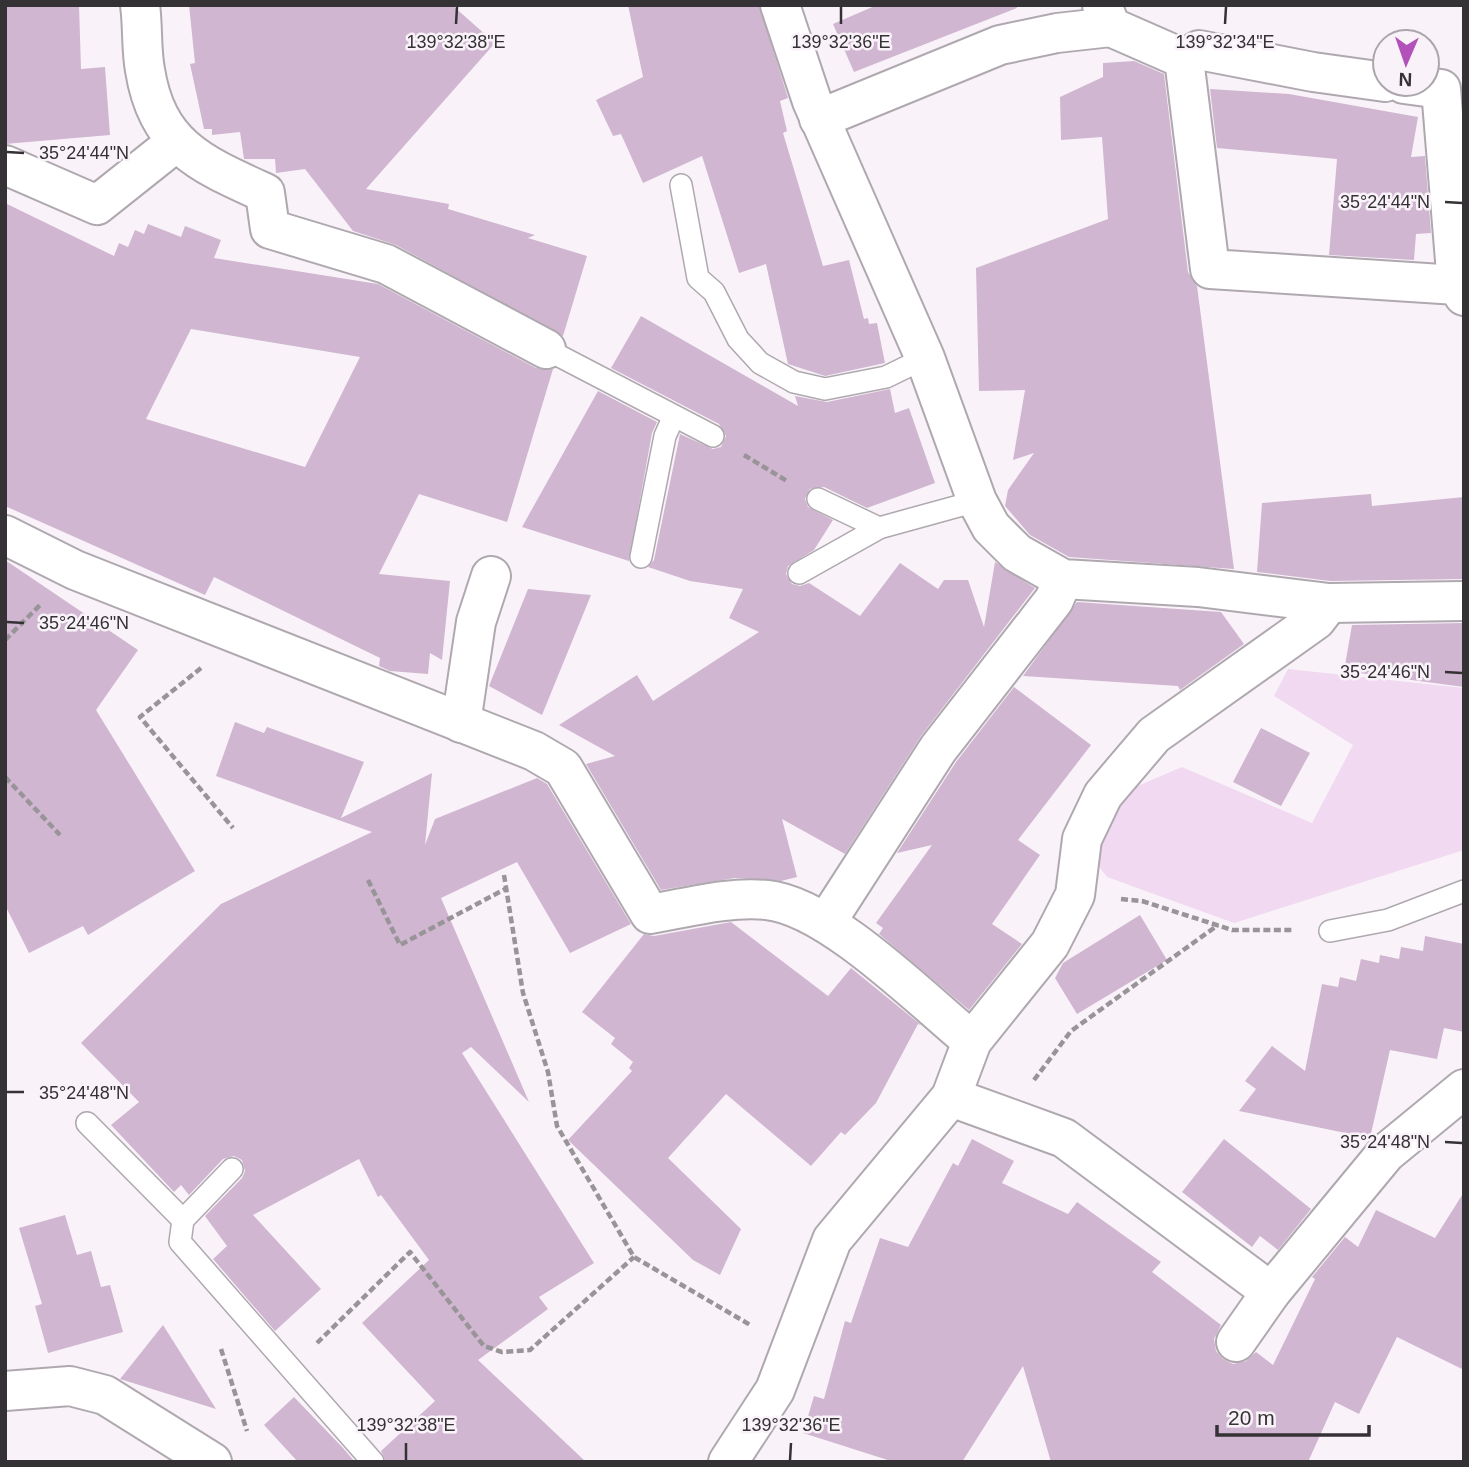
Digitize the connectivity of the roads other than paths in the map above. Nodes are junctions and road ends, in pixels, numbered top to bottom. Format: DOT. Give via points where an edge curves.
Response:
graph roads {
  1 [pos="139,5"];
  2 [pos="779,5"];
  3 [pos="1106,16"];
  4 [pos="1184,59"];
  5 [pos="1371,80"];
  6 [pos="1441,89"];
  7 [pos="819,118"];
  8 [pos="176,143"];
  9 [pos="5,165"];
  10 [pos="681,185"];
  11 [pos="1460,290"];
  12 [pos="546,349"];
  13 [pos="925,358"];
  14 [pos="674,416"];
  15 [pos="713,436"];
  16 [pos="818,499"];
  17 [pos="977,501"];
  18 [pos="879,528"];
  19 [pos="5,536"];
  20 [pos="642,557"];
  21 [pos="799,573"];
  22 [pos="491,576"];
  23 [pos="1063,579"];
  24 [pos="1464,601"];
  25 [pos="1329,603"];
  26 [pos="461,723"];
  27 [pos="1464,891"];
  28 [pos="827,921"];
  29 [pos="1331,930"];
  30 [pos="972,1041"];
  31 [pos="1464,1089"];
  32 [pos="951,1097"];
  33 [pos="87,1123"];
  34 [pos="232,1169"];
  35 [pos="183,1220"];
  36 [pos="1272,1292"];
  37 [pos="1236,1342"];
  38 [pos="6,1388"];
  39 [pos="212,1462"];
  40 [pos="373,1462"];
  41 [pos="728,1462"];
  1 -- 8 [label="street" via="152,103"];
  2 -- 7 [label="street"];
  3 -- 4 [label="street"];
  3 -- 7 [label="street" via="1057,33 1000,44"];
  4 -- 5 [label="street" via="1199,50"];
  4 -- 11 [label="street" via="1210,269"];
  6 -- 11 [label="street"];
  7 -- 13 [label="street"];
  8 -- 9 [label="street" via="97,205"];
  8 -- 12 [label="street" via="213,169 265,193 270,229 386,264"];
  10 -- 13 [label="lane" via="698,278 714,292 738,339 760,363 794,382 825,389 886,377"];
  12 -- 14 [label="lane"];
  13 -- 17 [label="street"];
  14 -- 15 [label="lane"];
  14 -- 20 [label="lane" via="665,436"];
  16 -- 18 [label="lane"];
  17 -- 18 [label="lane"];
  17 -- 23 [label="street" via="991,527 1017,552"];
  18 -- 21 [label="lane"];
  19 -- 26 [label="street" via="75,570"];
  22 -- 26 [label="street" via="476,622"];
  23 -- 25 [label="street" via="1199,587"];
  23 -- 28 [label="street" via="1054,600 938,749"];
  24 -- 25 [label="street"];
  25 -- 30 [label="street" via="1316,620 1154,735 1103,795 1082,839 1075,895 1050,944"];
  26 -- 28 [label="street" via="534,751 563,768 650,914 765,900 795,905"];
  27 -- 29 [label="lane" via="1388,920"];
  28 -- 30 [label="street"];
  30 -- 32 [label="street"];
  31 -- 36 [label="street" via="1386,1153"];
  32 -- 36 [label="street" via="1064,1138"];
  32 -- 41 [label="street" via="832,1240 784,1346 775,1390"];
  33 -- 35 [label="lane"];
  34 -- 35 [label="lane"];
  35 -- 40 [label="lane" via="180,1242"];
  36 -- 37 [label="street"];
  38 -- 39 [label="street" via="70,1385 105,1395"];
}
